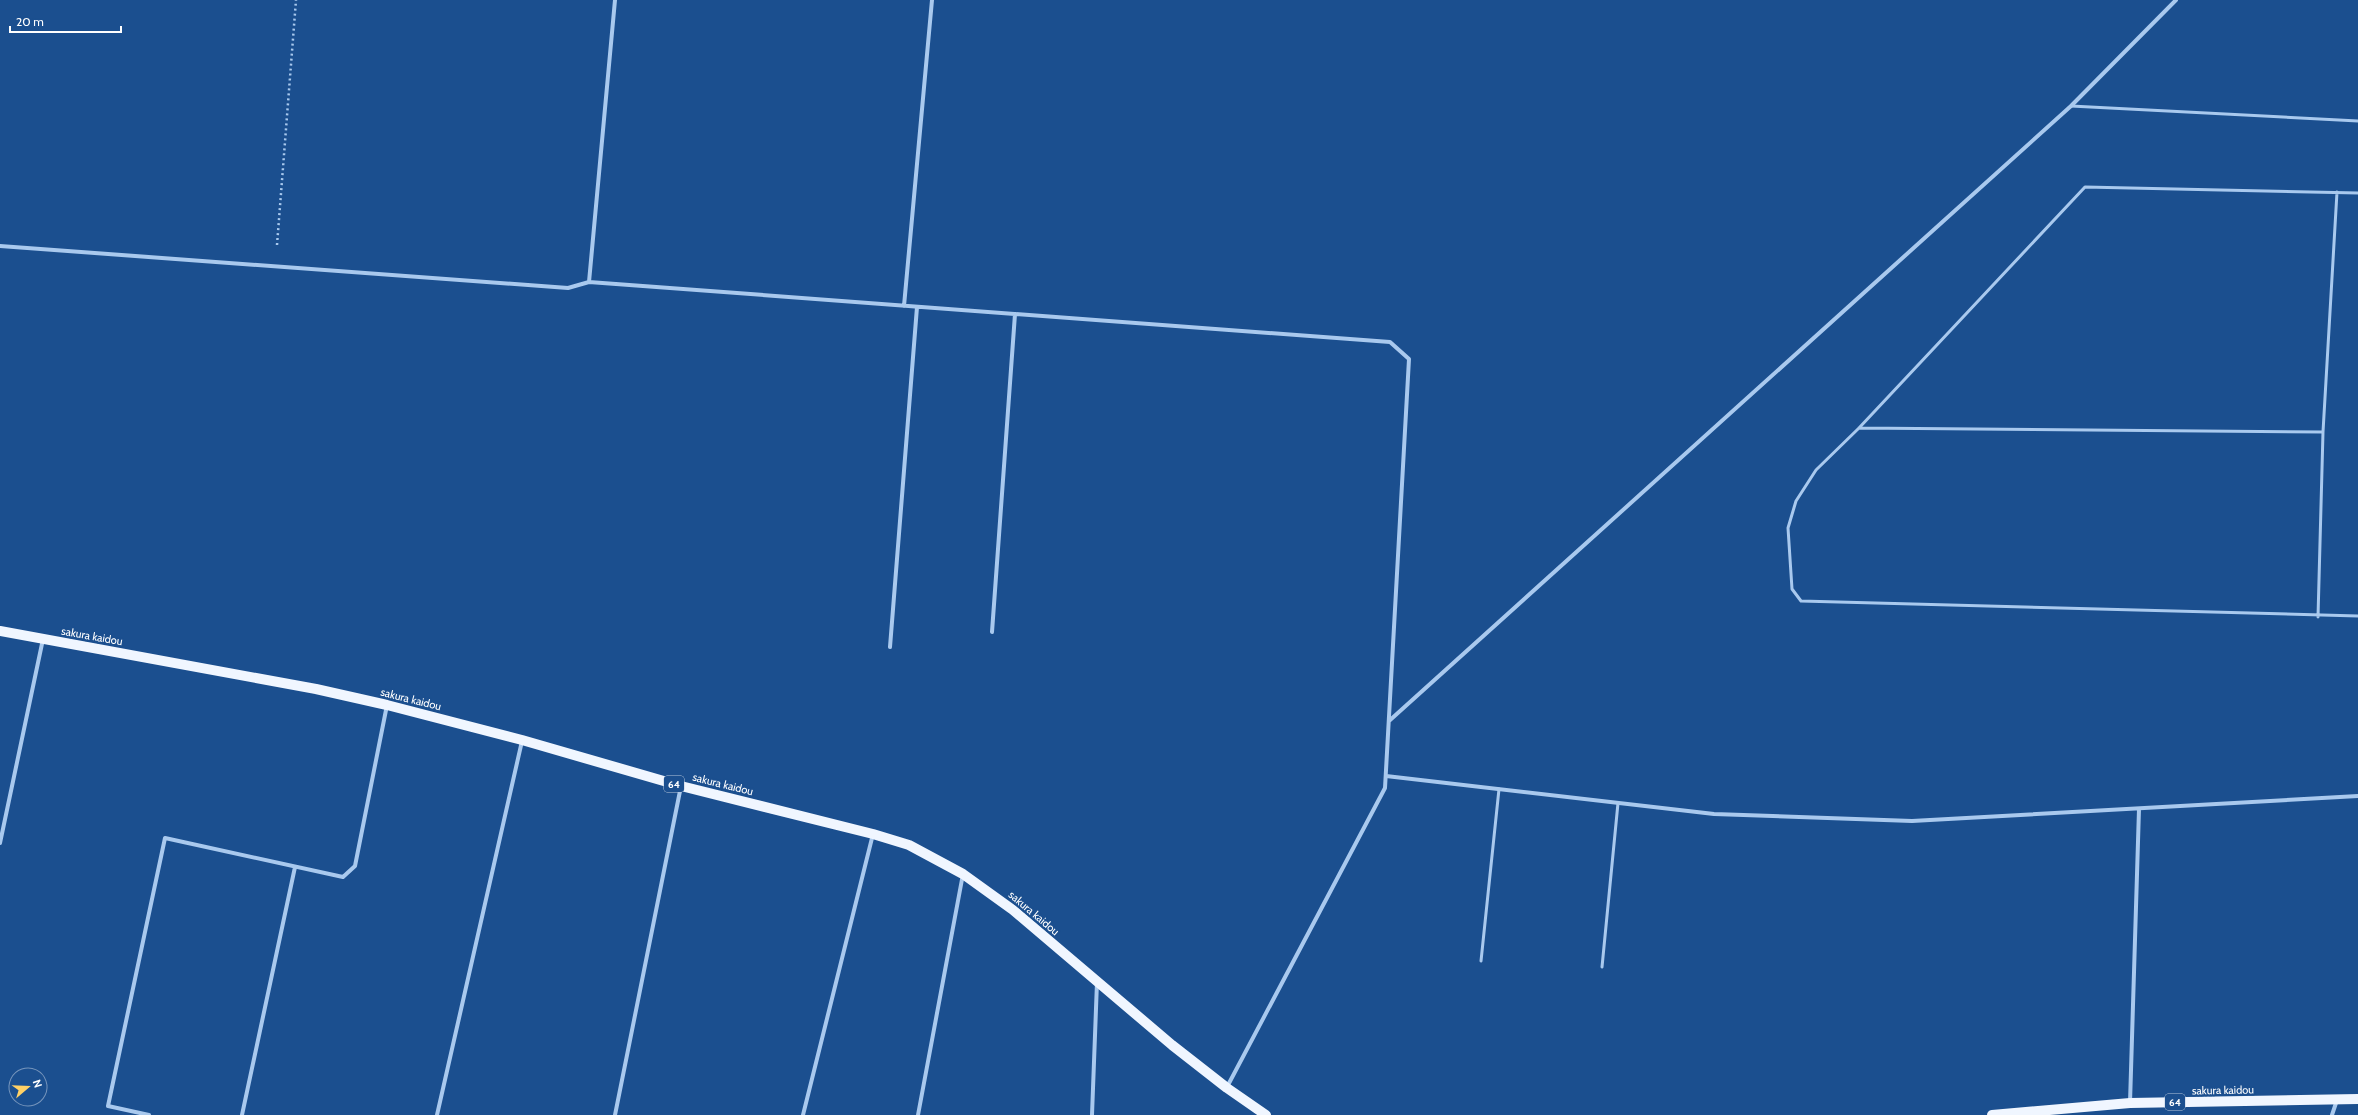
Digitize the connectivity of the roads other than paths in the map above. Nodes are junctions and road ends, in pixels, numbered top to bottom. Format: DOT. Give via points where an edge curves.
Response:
graph roads {
  1 [pos="615,0"];
  2 [pos="932,0"];
  3 [pos="2176,0"];
  4 [pos="2071,106"];
  5 [pos="2358,121"];
  6 [pos="2337,192"];
  7 [pos="2358,193"];
  8 [pos="0,246"];
  9 [pos="589,282"];
  10 [pos="904,306"];
  11 [pos="917,306"];
  12 [pos="1015,314"];
  13 [pos="1859,428"];
  14 [pos="2323,432"];
  15 [pos="2358,616"];
  16 [pos="2318,617"];
  17 [pos="0,631"];
  18 [pos="992,632"];
  19 [pos="43,639"];
  20 [pos="890,647"];
  21 [pos="387,705"];
  22 [pos="1389,722"];
  23 [pos="522,740"];
  24 [pos="1386,776"];
  25 [pos="682,786"];
  26 [pos="1499,789"];
  27 [pos="2358,796"];
  28 [pos="1618,803"];
  29 [pos="2139,809"];
  30 [pos="873,834"];
  31 [pos="0,843"];
  32 [pos="295,866"];
  33 [pos="963,874"];
  34 [pos="1481,961"];
  35 [pos="1602,967"];
  36 [pos="1097,982"];
  37 [pos="1227,1088"];
  38 [pos="2358,1099"];
  39 [pos="2337,1100"];
  40 [pos="2130,1103"];
  41 [pos="149,1115"];
  42 [pos="242,1115"];
  43 [pos="437,1115"];
  44 [pos="615,1115"];
  45 [pos="803,1115"];
  46 [pos="918,1115"];
  47 [pos="1092,1115"];
  48 [pos="1266,1115"];
  49 [pos="1992,1115"];
  50 [pos="2332,1115"];
  1 -- 9 [label="street"];
  2 -- 10 [label="street"];
  3 -- 4 [label="street"];
  4 -- 5 [label="lane"];
  4 -- 22 [label="street"];
  6 -- 7 [label="lane"];
  6 -- 13 [label="lane" via="2085,187"];
  6 -- 14 [label="lane"];
  8 -- 9 [label="street" via="568,288"];
  9 -- 10 [label="street"];
  10 -- 11 [label="street"];
  11 -- 12 [label="street"];
  11 -- 20 [label="street"];
  12 -- 18 [label="street"];
  12 -- 22 [label="street" via="1390,342 1409,359"];
  13 -- 14 [label="lane"];
  13 -- 16 [label="lane" via="1816,470 1796,501 1788,528 1792,589 1801,601"];
  14 -- 16 [label="lane"];
  15 -- 16 [label="lane"];
  17 -- 19 [label="main road, sakura kaidou / 64"];
  19 -- 21 [label="main road, sakura kaidou / 64" via="316,689"];
  19 -- 31 [label="street"];
  21 -- 23 [label="main road, sakura kaidou / 64"];
  21 -- 32 [label="street" via="355,866 343,877"];
  22 -- 24 [label="street"];
  23 -- 25 [label="main road, sakura kaidou / 64"];
  23 -- 43 [label="street"];
  24 -- 26 [label="street"];
  24 -- 37 [label="street" via="1385,788"];
  25 -- 30 [label="main road, sakura kaidou / 64"];
  25 -- 44 [label="street"];
  26 -- 28 [label="street"];
  26 -- 34 [label="lane"];
  27 -- 29 [label="street"];
  28 -- 29 [label="street" via="1714,814 1912,821"];
  28 -- 35 [label="lane"];
  29 -- 40 [label="street"];
  30 -- 33 [label="main road, sakura kaidou / 64" via="909,845"];
  30 -- 45 [label="street"];
  32 -- 41 [label="street" via="164,838 108,1106"];
  32 -- 42 [label="street"];
  33 -- 36 [label="main road, sakura kaidou / 64" via="1013,910"];
  33 -- 46 [label="street"];
  36 -- 37 [label="main road, sakura kaidou / 64"];
  36 -- 47 [label="street"];
  37 -- 48 [label="main road, sakura kaidou / 64"];
  38 -- 39 [label="main road, sakura kaidou / 64"];
  39 -- 40 [label="main road, sakura kaidou / 64"];
  39 -- 50 [label="street"];
  40 -- 49 [label="main road, sakura kaidou / 64"];
}
